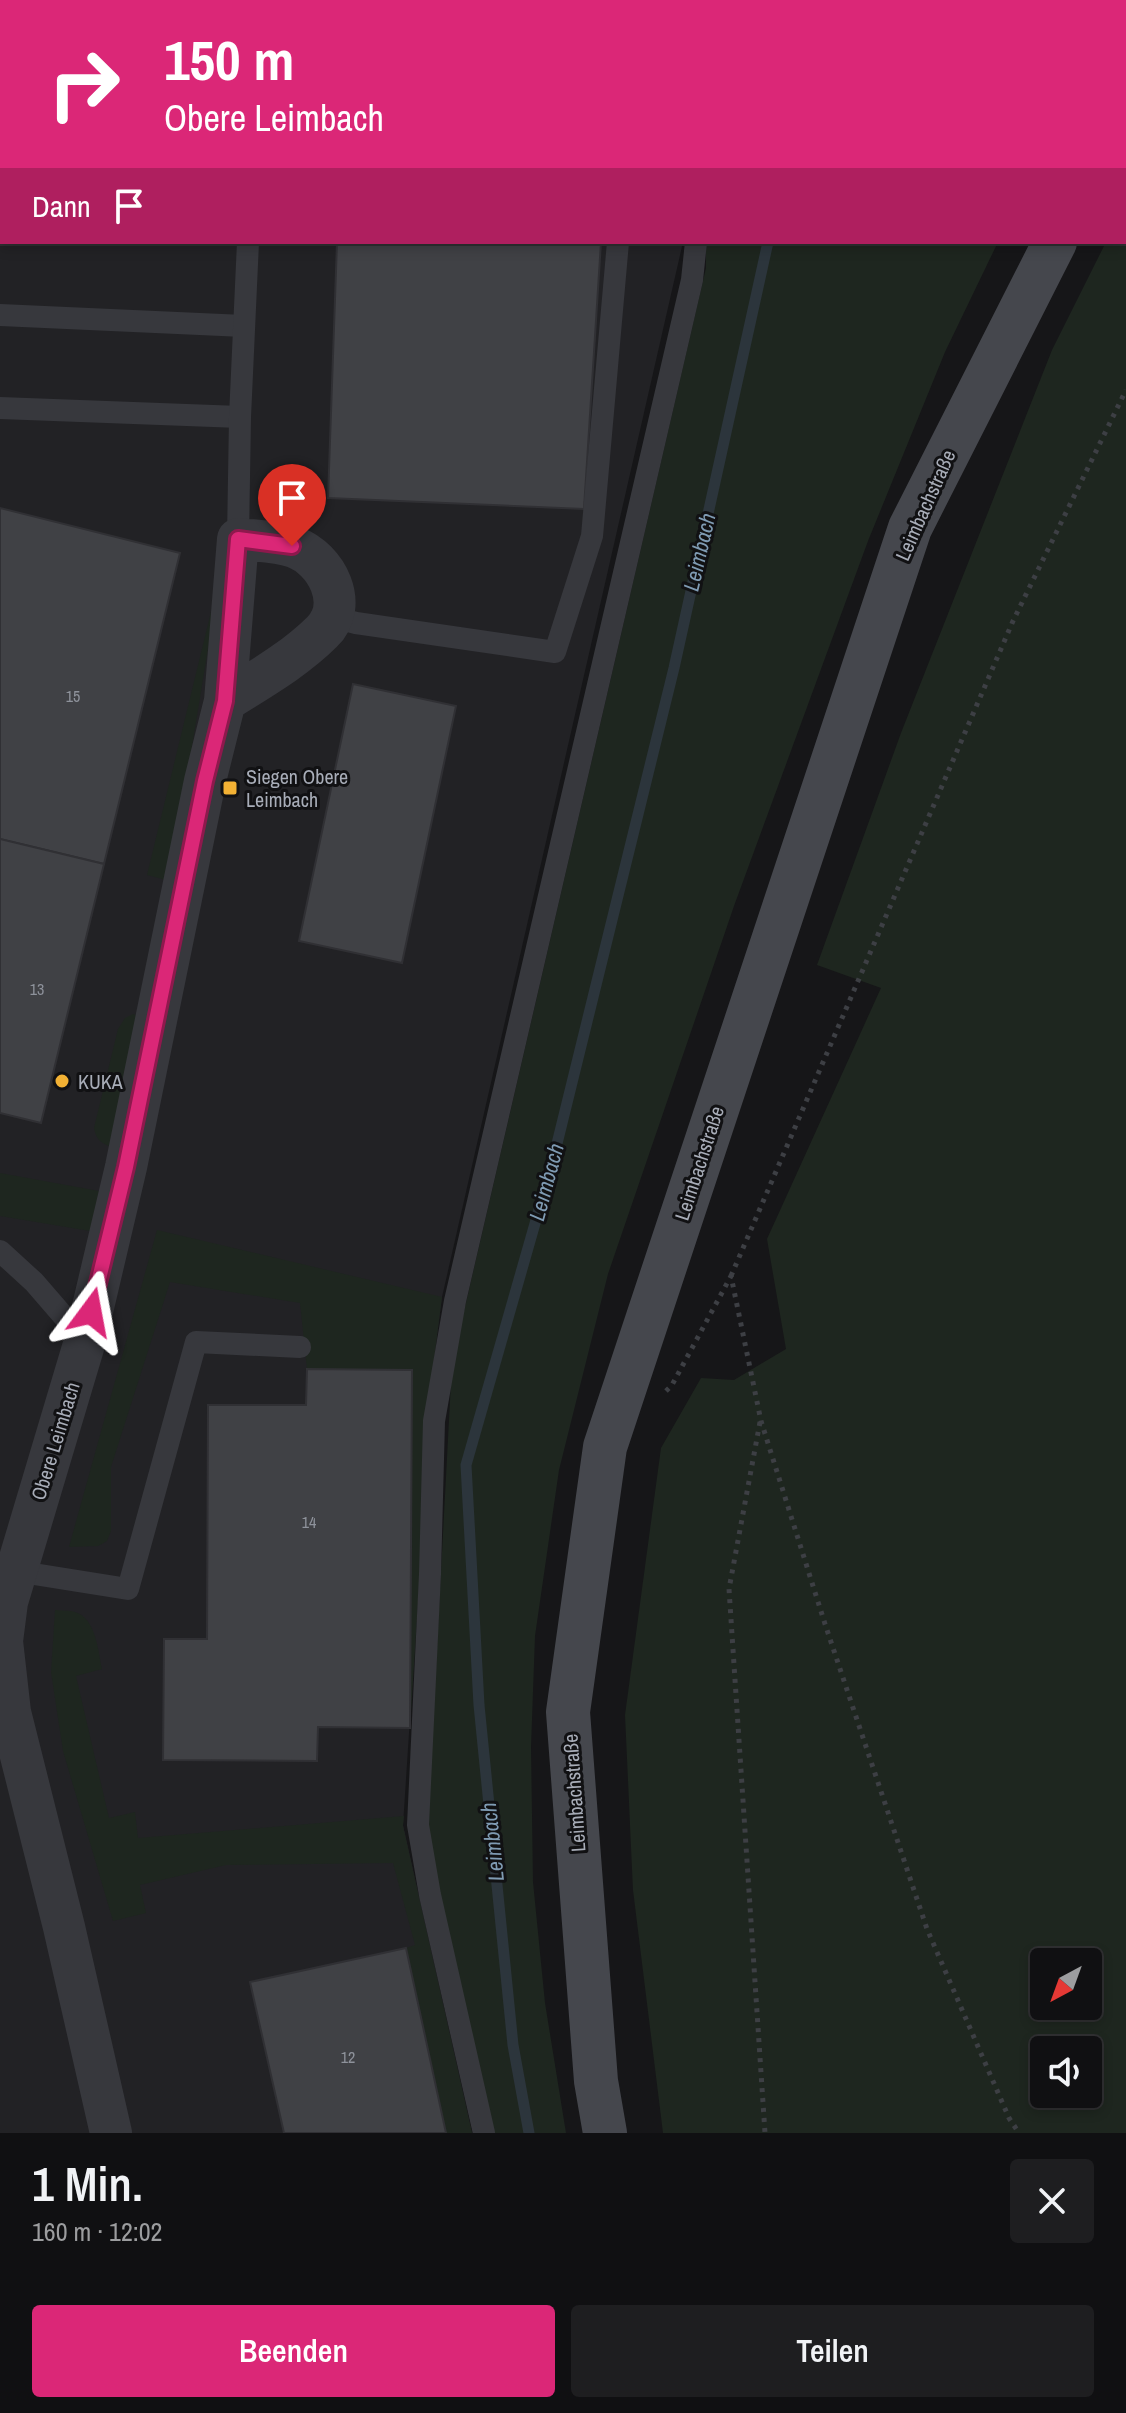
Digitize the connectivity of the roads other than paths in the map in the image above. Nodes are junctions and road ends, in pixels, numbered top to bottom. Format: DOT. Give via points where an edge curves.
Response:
graph roads {
  1 [pos="248,244"];
  2 [pos="618,244"];
  3 [pos="696,244"];
  4 [pos="1054,244"];
  5 [pos="0,315"];
  6 [pos="244,326"];
  7 [pos="0,408"];
  8 [pos="240,417"];
  9 [pos="238,539"];
  10 [pos="333,617"];
  11 [pos="225,701"];
  12 [pos="0,1251"];
  13 [pos="85,1341"];
  14 [pos="300,1347"];
  15 [pos="15,1571"];
  16 [pos="5,1712"];
  17 [pos="111,2133"];
  18 [pos="484,2133"];
  19 [pos="605,2133"];
  1 -- 6 [label="lane"];
  2 -- 10 [label="lane" via="592,536 555,652"];
  3 -- 18 [label="lane" via="692,280 455,1301 434,1421 418,1825"];
  4 -- 19 [label="main road, Leimbachstraße" via="910,528 605,1447 568,1712 596,2081"];
  5 -- 6 [label="lane"];
  6 -- 8 [label="lane"];
  7 -- 8 [label="lane"];
  8 -- 9 [label="lane"];
  9 -- 10 [label="street" via="292,546 308,554 330,580"];
  9 -- 11 [label="street, Obere Leimbach"];
  10 -- 11 [label="street" via="278,668"];
  11 -- 13 [label="street, Obere Leimbach"];
  12 -- 13 [label="lane"];
  13 -- 15 [label="street, Obere Leimbach"];
  14 -- 15 [label="lane" via="196,1342 128,1589"];
  15 -- 16 [label="street, Obere Leimbach" via="2,1641"];
  16 -- 17 [label="street, Obere Leimbach" via="64,1927"];
}
